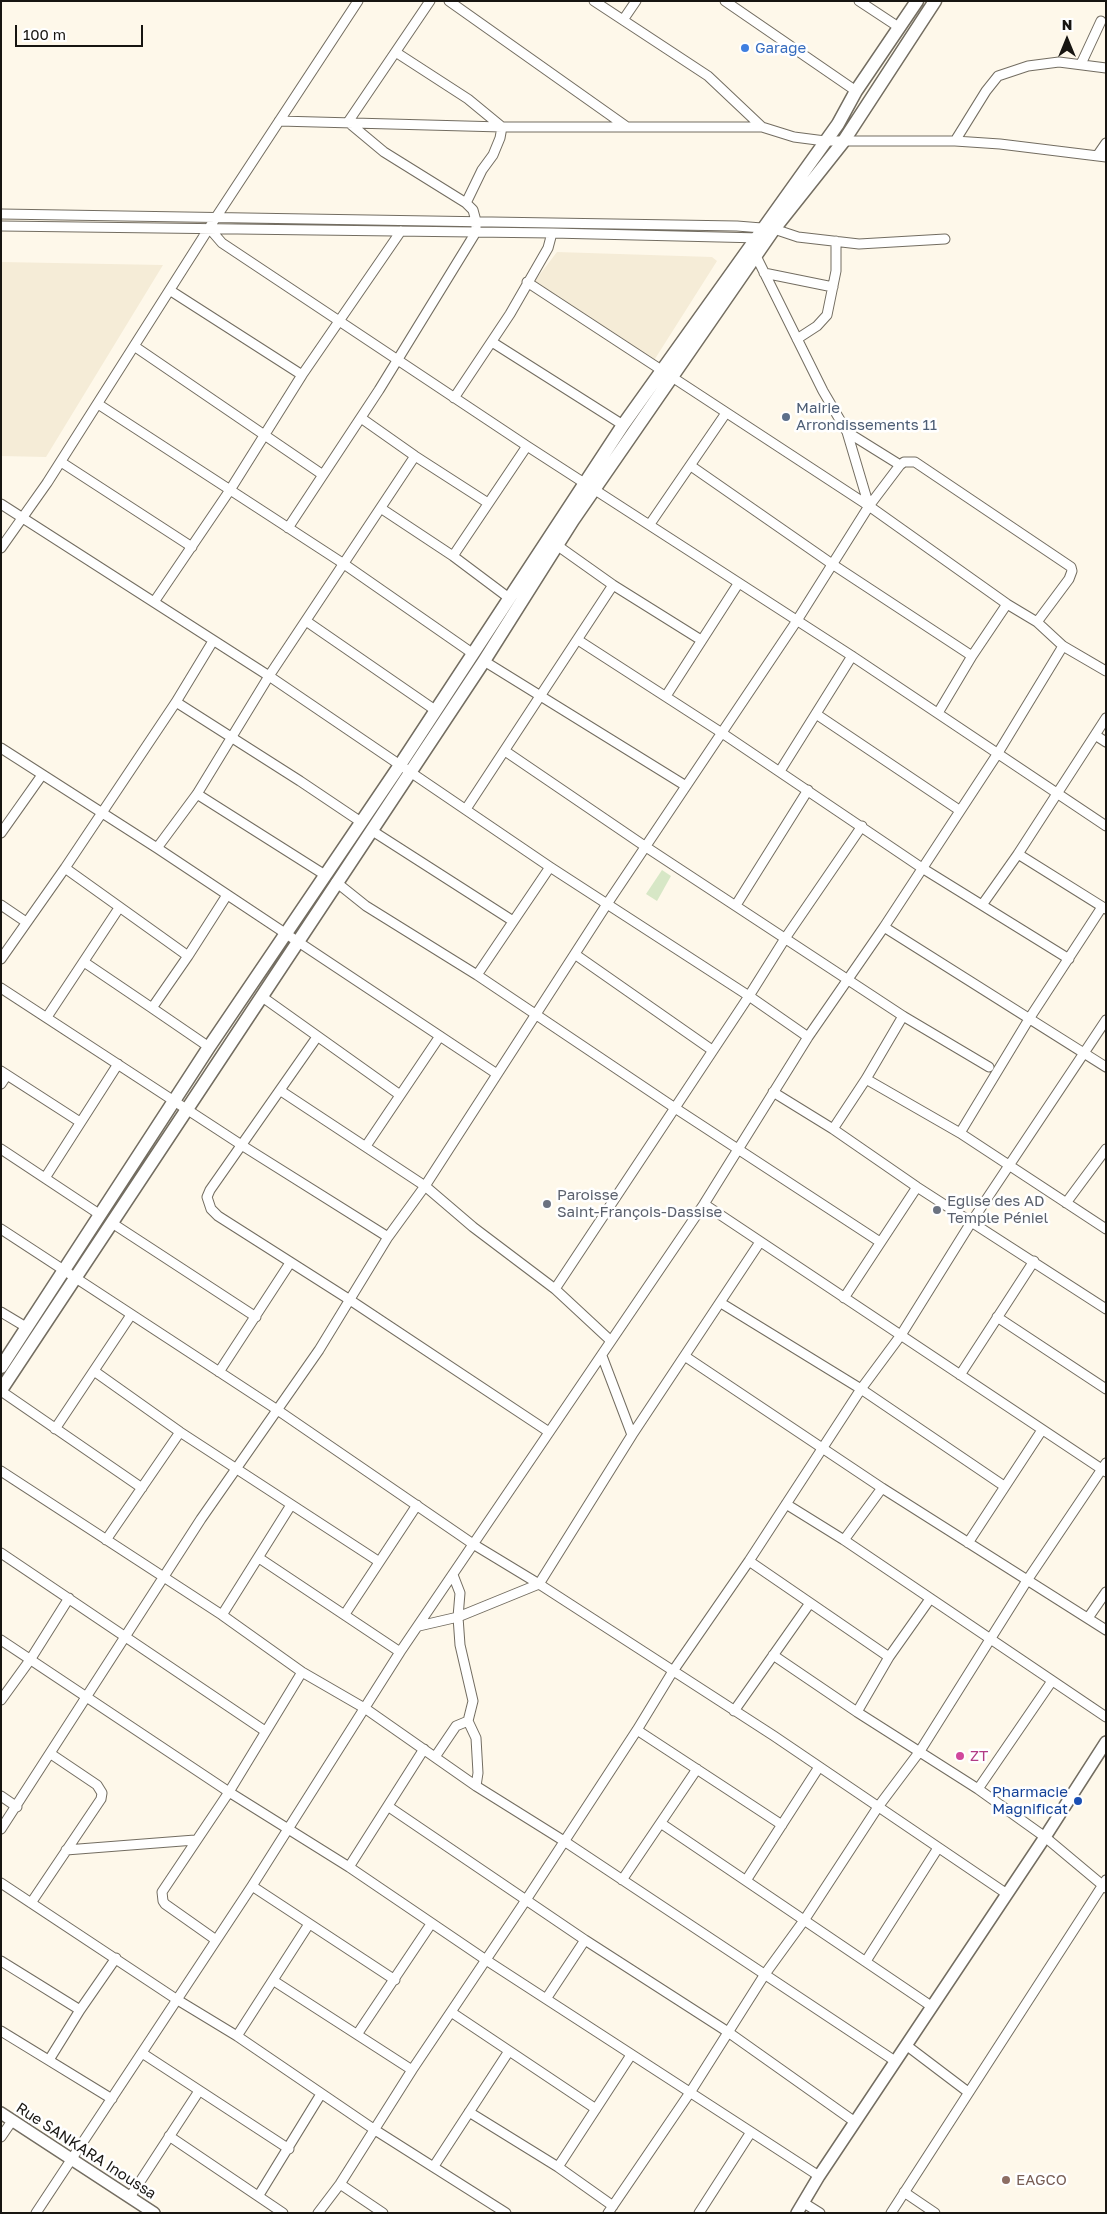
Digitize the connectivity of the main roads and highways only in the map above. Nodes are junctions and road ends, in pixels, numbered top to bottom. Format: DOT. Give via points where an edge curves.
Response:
graph roads {
  1 [pos="916,1"];
  2 [pos="935,1"];
  3 [pos="765,233"];
  4 [pos="668,374"];
  5 [pos="590,486"];
  6 [pos="405,768"];
  7 [pos="330,879"];
  8 [pos="1,1367"];
  9 [pos="1,1390"];
  1 -- 3 [label="main road"];
  2 -- 3 [label="main road" via="843,142"];
  3 -- 4 [label="main road"];
  3 -- 4 [label="main road" via="756,256"];
  4 -- 5 [label="main road"];
  4 -- 5 [label="main road" via="623,425"];
  5 -- 6 [label="main road" via="558,546 484,661"];
  5 -- 6 [label="main road" via="434,710"];
  6 -- 7 [label="main road"];
  7 -- 8 [label="main road" via="286,934 209,1047"];
  7 -- 9 [label="main road" via="298,942"];
}
